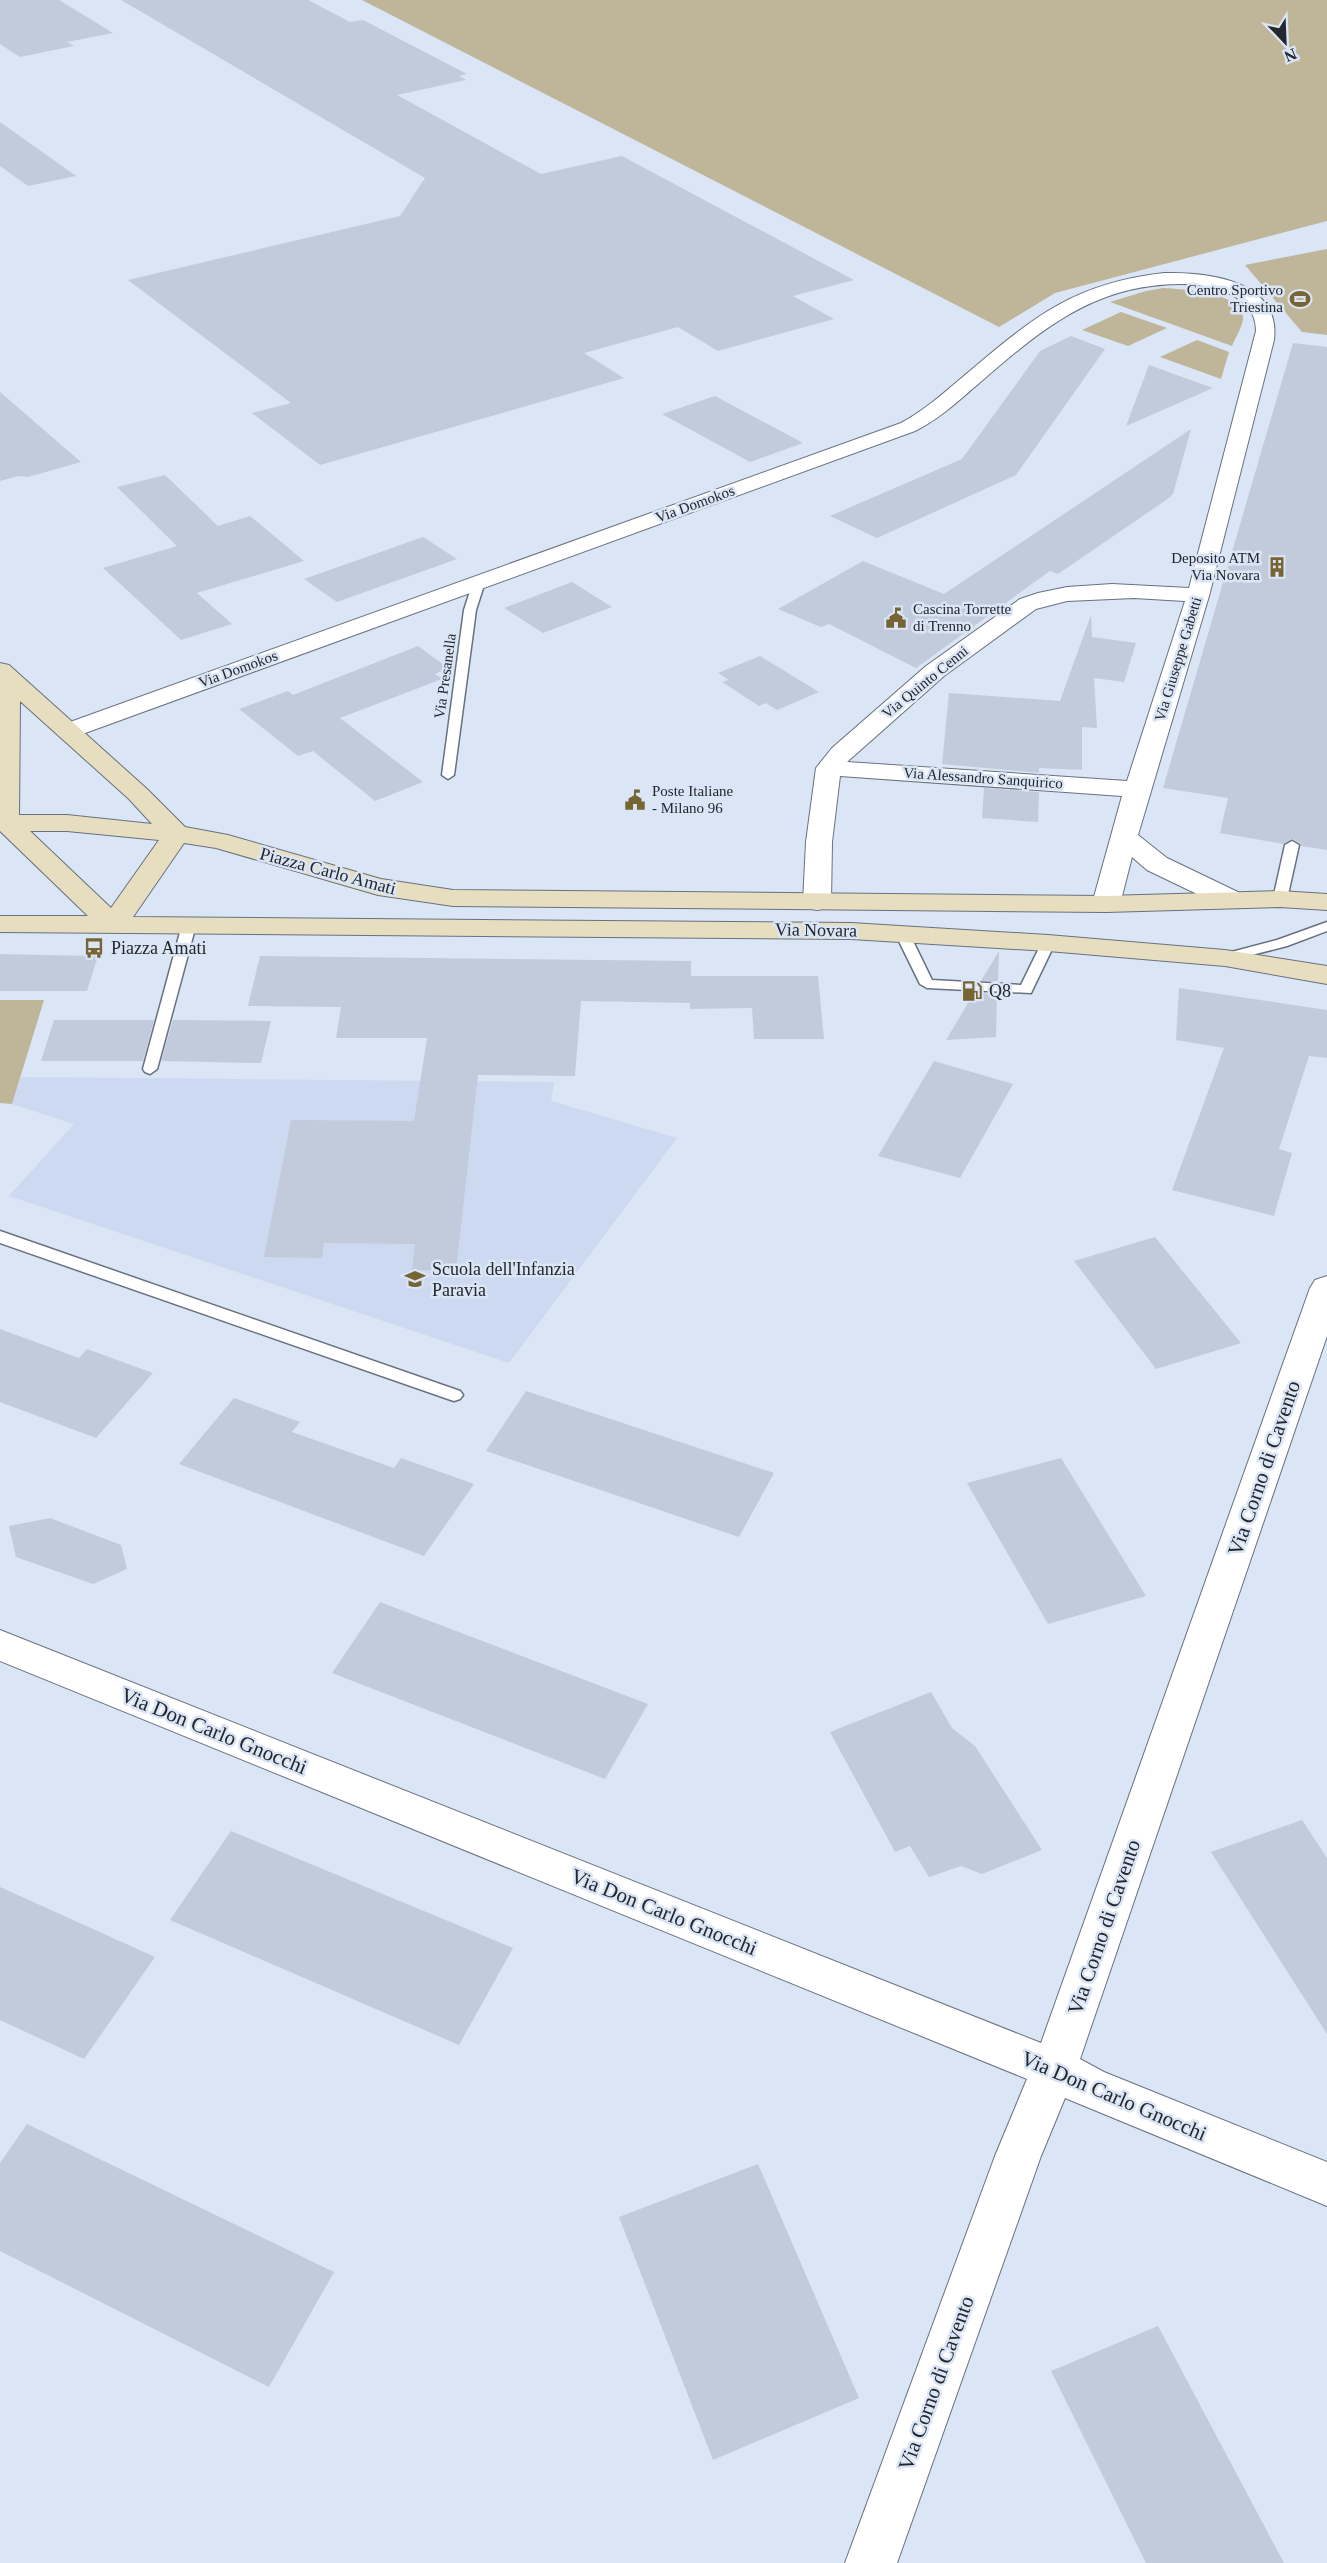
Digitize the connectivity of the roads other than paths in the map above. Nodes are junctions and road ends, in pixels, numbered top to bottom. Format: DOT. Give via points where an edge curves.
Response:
graph roads {
  1 [pos="1264,340"];
  2 [pos="479,582"];
  3 [pos="1198,596"];
  4 [pos="3,674"];
  5 [pos="4,717"];
  6 [pos="68,731"];
  7 [pos="829,768"];
  8 [pos="448,775"];
  9 [pos="1137,789"];
  10 [pos="3,822"];
  11 [pos="177,834"];
  12 [pos="1124,837"];
  13 [pos="1292,845"];
  14 [pos="480,899"];
  15 [pos="1280,899"];
  16 [pos="1232,900"];
  17 [pos="817,902"];
  18 [pos="1327,902"];
  19 [pos="1106,904"];
  20 [pos="0,924"];
  21 [pos="113,925"];
  22 [pos="189,925"];
  23 [pos="1327,926"];
  24 [pos="902,933"];
  25 [pos="1048,943"];
  26 [pos="1226,958"];
  27 [pos="1327,975"];
  28 [pos="150,1069"];
  29 [pos="0,1237"];
  30 [pos="1327,1288"];
  31 [pos="454,1395"];
  32 [pos="0,1645"];
  33 [pos="1054,2069"];
  34 [pos="1327,2184"];
  35 [pos="871,2563"];
  1 -- 2 [label="street, Via Domokos" via="1267,325 1261,309 1245,294 1220,284 1153,279 1101,292 1071,303 1041,321 915,423"];
  1 -- 3 [label="street, Via Giuseppe Gabetti"];
  2 -- 6 [label="street, Via Domokos"];
  2 -- 8 [label="lane, Via Presanella" via="470,610"];
  3 -- 7 [label="street, Via Quinto Cenni" via="1080,592 1028,604 926,678"];
  3 -- 9 [label="street, Via Giuseppe Gabetti"];
  4 -- 5 [label="street"];
  4 -- 6 [label="street"];
  5 -- 10 [label="street"];
  6 -- 11 [label="street"];
  7 -- 9 [label="street, Via Alessandro Sanquirico"];
  7 -- 17 [label="street" via="821,821"];
  9 -- 12 [label="street, Via Giuseppe Gabetti"];
  10 -- 11 [label="street, Piazza Carlo Amati" via="67,823"];
  10 -- 21 [label="street"];
  11 -- 14 [label="street, Piazza Carlo Amati" via="219,841 393,891"];
  11 -- 21 [label="street"];
  12 -- 16 [label="street" via="1157,864"];
  12 -- 19 [label="street, Via Giuseppe Gabetti"];
  13 -- 15 [label="lane"];
  14 -- 17 [label="street, Via Novara"];
  15 -- 16 [label="street, Via Novara"];
  15 -- 18 [label="street, Via Novara"];
  16 -- 19 [label="street, Via Novara"];
  17 -- 19 [label="street, Via Novara"];
  20 -- 21 [label="street"];
  21 -- 22 [label="street"];
  22 -- 24 [label="street, Via Novara"];
  22 -- 28 [label="lane"];
  23 -- 26 [label="lane"];
  24 -- 25 [label="street, Via Novara"];
  24 -- 25 [label="lane" via="927,984 1026,990"];
  25 -- 26 [label="street, Via Novara"];
  26 -- 27 [label="street, Via Novara"];
  29 -- 31 [label="lane"];
  30 -- 33 [label="street, Via Corno di Cavento"];
  32 -- 33 [label="street, Via Don Carlo Gnocchi"];
  33 -- 34 [label="street, Via Don Carlo Gnocchi" via="1088,2087"];
  33 -- 35 [label="street, Via Corno di Cavento" via="1018,2156"];
}
